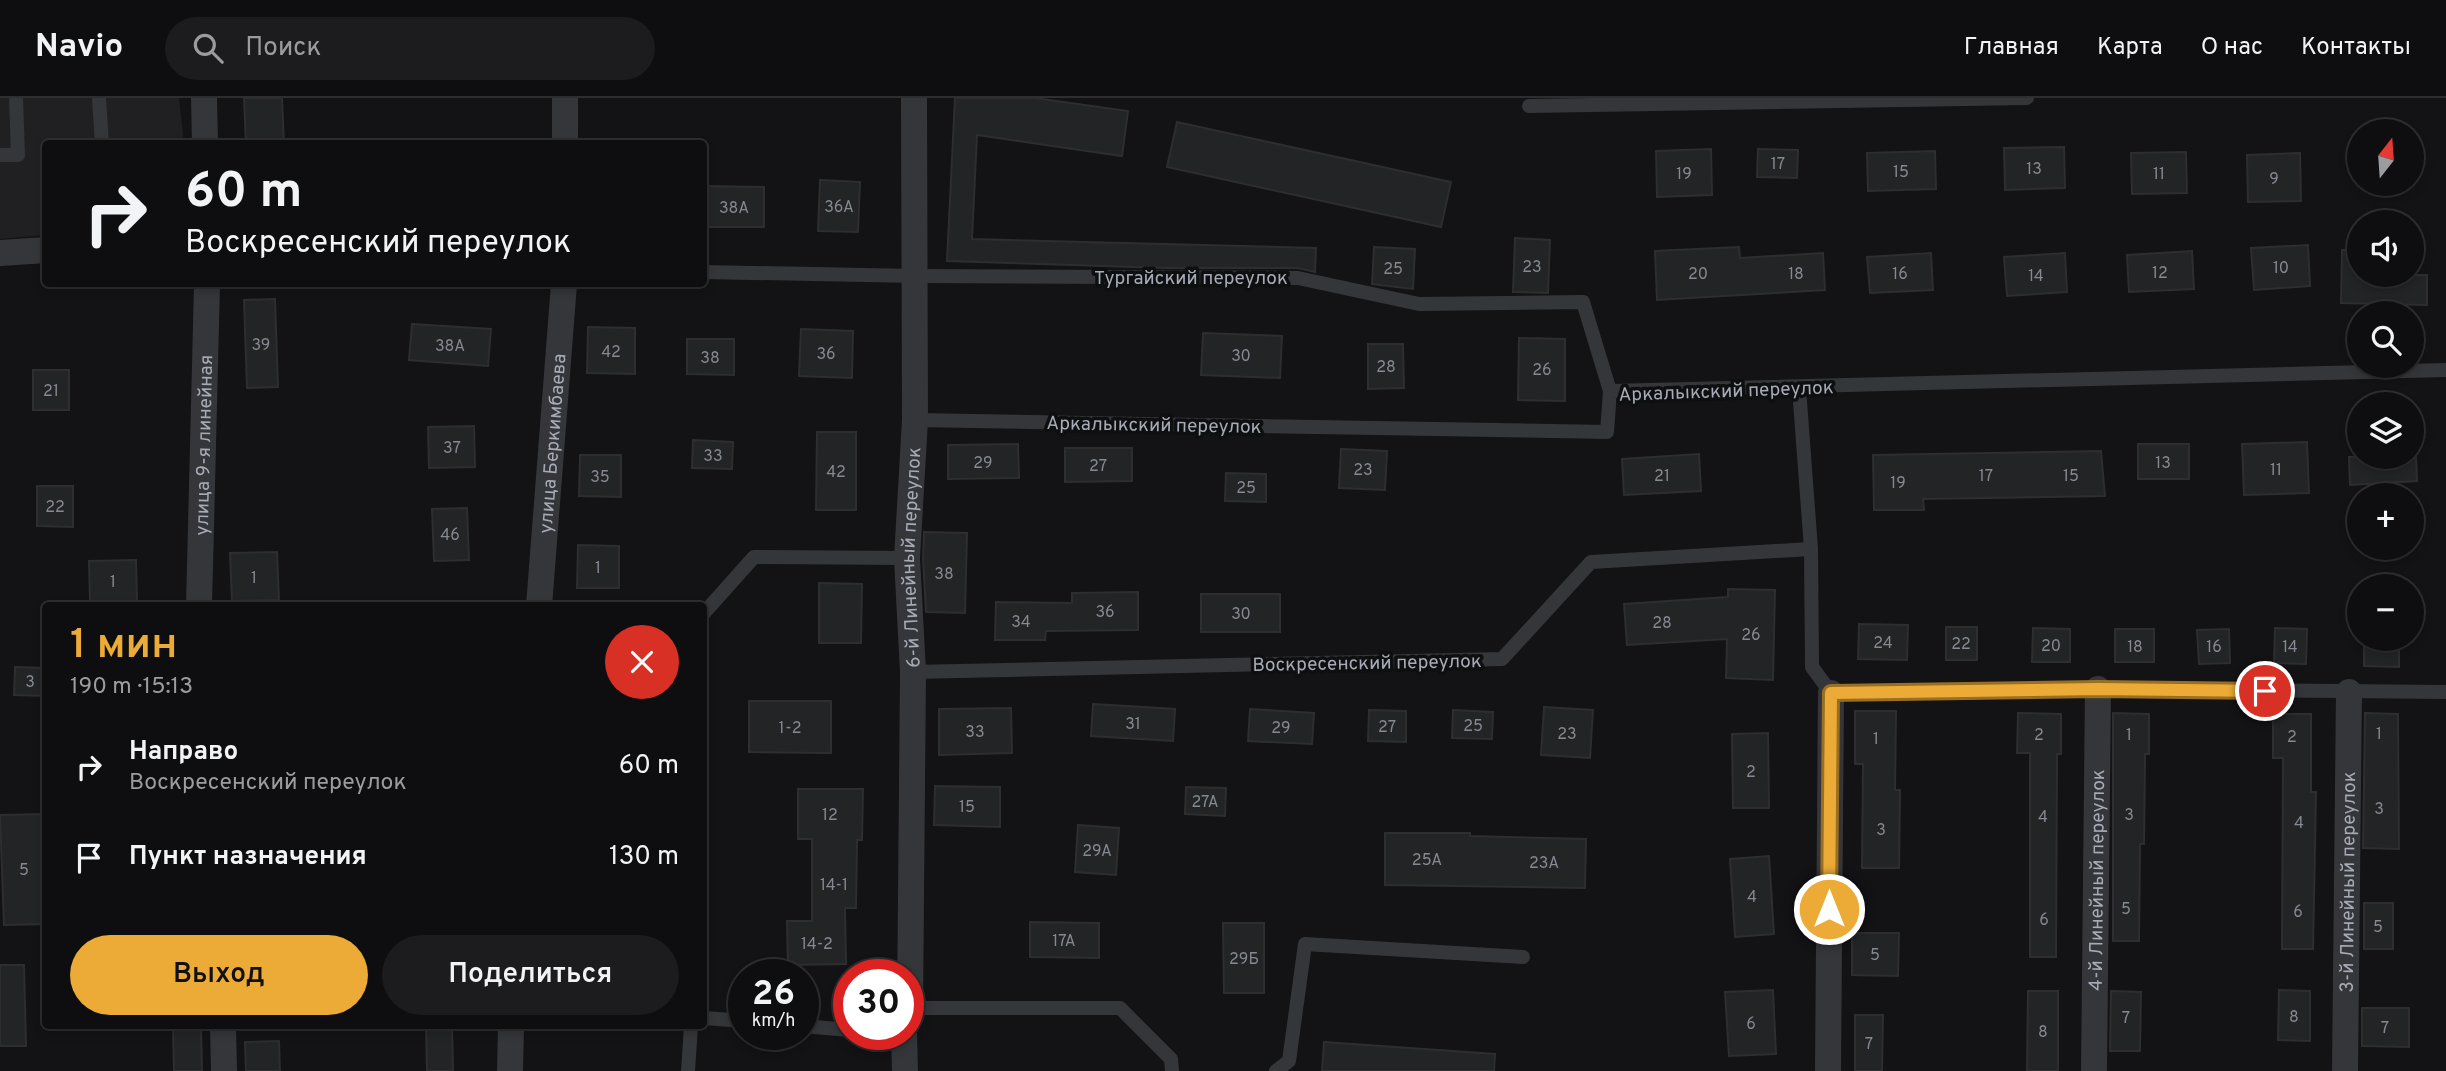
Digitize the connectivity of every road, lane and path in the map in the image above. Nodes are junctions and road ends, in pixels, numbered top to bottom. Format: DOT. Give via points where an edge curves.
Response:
graph roads {
  1 [pos="16,98"];
  2 [pos="99,98"];
  3 [pos="204,98"];
  4 [pos="565,98"];
  5 [pos="914,98"];
  6 [pos="2027,98"];
  7 [pos="1529,106"];
  8 [pos="102,140"];
  9 [pos="205,140"];
  10 [pos="565,140"];
  11 [pos="0,155"];
  12 [pos="42,250"];
  13 [pos="0,253"];
  14 [pos="707,272"];
  15 [pos="916,276"];
  16 [pos="207,287"];
  17 [pos="564,287"];
  18 [pos="2446,370"];
  19 [pos="1799,388"];
  20 [pos="1610,391"];
  21 [pos="915,420"];
  22 [pos="1811,549"];
  23 [pos="906,558"];
  24 [pos="200,602"];
  25 [pos="539,602"];
  26 [pos="707,610"];
  27 [pos="913,672"];
  28 [pos="2098,689"];
  29 [pos="2349,692"];
  30 [pos="2446,692"];
  31 [pos="1831,693"];
  32 [pos="1523,957"];
  33 [pos="910,959"];
  34 [pos="924,1013"];
  35 [pos="707,1018"];
  36 [pos="728,1020"];
  37 [pos="223,1029"];
  38 [pos="511,1029"];
  39 [pos="691,1029"];
  40 [pos="904,1050"];
  41 [pos="223,1071"];
  42 [pos="510,1071"];
  43 [pos="688,1071"];
  44 [pos="905,1071"];
  45 [pos="1172,1071"];
  46 [pos="1276,1071"];
  47 [pos="1828,1071"];
  48 [pos="2094,1071"];
  49 [pos="2345,1071"];
  1 -- 11 [label="lane" via="18,155"];
  2 -- 8 [label="lane"];
  3 -- 9 [label="street"];
  4 -- 10 [label="street"];
  5 -- 15 [label="street, 6-й Линейный переулок"];
  6 -- 7 [label="lane"];
  12 -- 13 [label="street"];
  14 -- 15 [label="lane, Тургайский переулок"];
  15 -- 20 [label="lane, Тургайский переулок" via="1298,278 1419,304 1583,302"];
  15 -- 21 [label="street, 6-й Линейный переулок"];
  16 -- 24 [label="street, улица 9-я линейная"];
  17 -- 25 [label="street, улица Беркимбаева"];
  18 -- 19 [label="lane, Аркалыкский переулок"];
  19 -- 20 [label="lane, Аркалыкский переулок"];
  19 -- 22 [label="lane"];
  20 -- 21 [label="lane, Аркалыкский переулок" via="1607,432"];
  21 -- 23 [label="street, 6-й Линейный переулок"];
  22 -- 27 [label="lane, Воскресенский переулок" via="1591,562 1502,659"];
  22 -- 31 [label="lane" via="1812,667"];
  23 -- 26 [label="lane" via="754,558"];
  23 -- 27 [label="street, 6-й Линейный переулок"];
  27 -- 33 [label="street, 6-й Линейный переулок"];
  28 -- 29 [label="lane"];
  28 -- 31 [label="lane"];
  28 -- 48 [label="street, 4-й Линейный переулок"];
  29 -- 30 [label="lane"];
  29 -- 49 [label="street, 3-й Линейный переулок"];
  31 -- 47 [label="street"];
  32 -- 46 [label="lane" via="1305,944 1289,1061"];
  34 -- 45 [label="lane" via="1120,1008 1171,1059"];
  35 -- 36 [label="lane"];
  37 -- 41 [label="street"];
  38 -- 42 [label="street"];
  39 -- 43 [label="lane"];
  40 -- 44 [label="street"];
}
